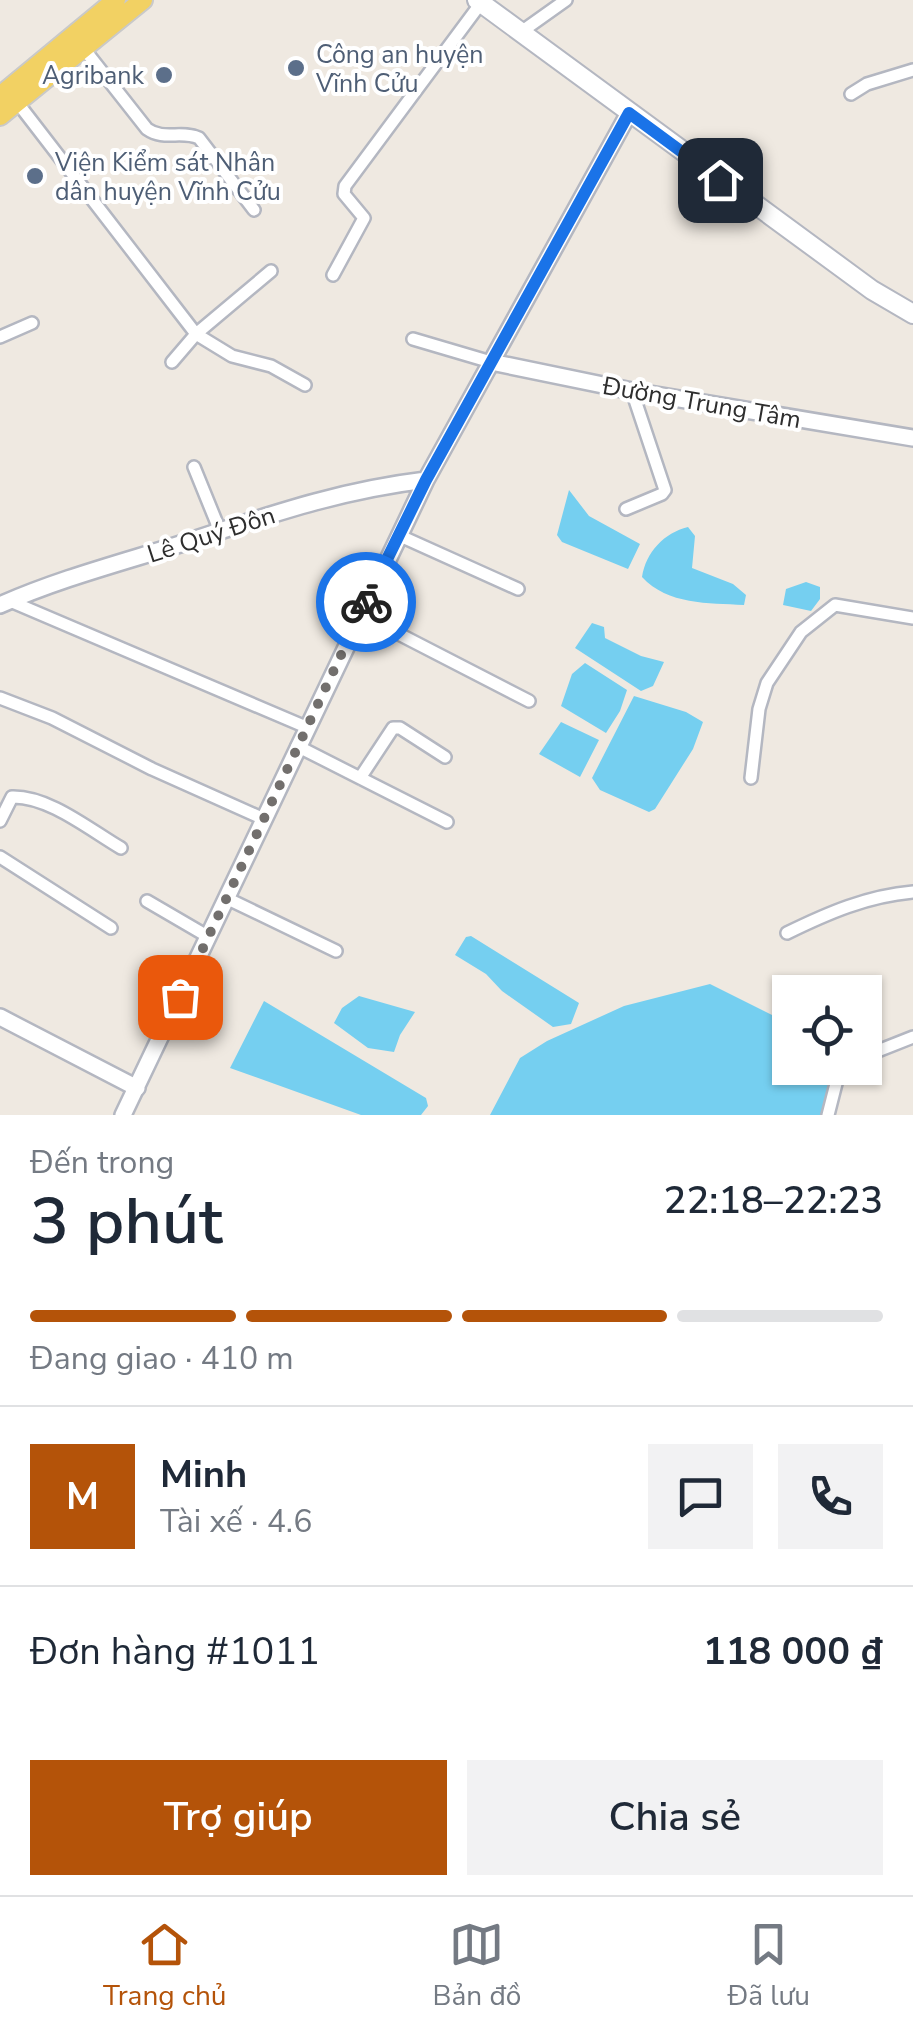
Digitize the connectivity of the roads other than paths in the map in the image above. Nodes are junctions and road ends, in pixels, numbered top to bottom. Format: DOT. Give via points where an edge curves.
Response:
graph roads {
  1 [pos="116,0"];
  2 [pos="143,0"];
  3 [pos="566,0"];
  4 [pos="479,2"];
  5 [pos="521,32"];
  6 [pos="84,49"];
  7 [pos="913,70"];
  8 [pos="6,91"];
  9 [pos="852,94"];
  10 [pos="629,113"];
  11 [pos="0,116"];
  12 [pos="254,210"];
  13 [pos="271,271"];
  14 [pos="333,275"];
  15 [pos="913,314"];
  16 [pos="32,324"];
  17 [pos="196,334"];
  18 [pos="0,337"];
  19 [pos="413,339"];
  20 [pos="172,362"];
  21 [pos="491,362"];
  22 [pos="305,385"];
  23 [pos="632,391"];
  24 [pos="913,438"];
  25 [pos="194,468"];
  26 [pos="426,480"];
  27 [pos="626,509"];
  28 [pos="220,531"];
  29 [pos="398,536"];
  30 [pos="518,588"];
  31 [pos="5,603"];
  32 [pos="360,614"];
  33 [pos="913,618"];
  34 [pos="0,698"];
  35 [pos="529,701"];
  36 [pos="306,727"];
  37 [pos="298,746"];
  38 [pos="445,757"];
  39 [pos="360,778"];
  40 [pos="751,778"];
  41 [pos="264,819"];
  42 [pos="0,820"];
  43 [pos="447,822"];
  44 [pos="122,848"];
  45 [pos="0,858"];
  46 [pos="913,892"];
  47 [pos="226,898"];
  48 [pos="147,901"];
  49 [pos="111,928"];
  50 [pos="786,933"];
  51 [pos="208,936"];
  52 [pos="336,951"];
  53 [pos="0,1017"];
  54 [pos="913,1037"];
  55 [pos="882,1049"];
  56 [pos="836,1085"];
  57 [pos="137,1088"];
  58 [pos="123,1115"];
  59 [pos="828,1115"];
  1 -- 8 [label="main road"];
  2 -- 6 [label="main road"];
  3 -- 5 [label="street"];
  4 -- 5 [label="main road"];
  4 -- 14 [label="street" via="345,186 364,218"];
  5 -- 10 [label="main road"];
  6 -- 8 [label="main road"];
  6 -- 12 [label="street" via="146,130 198,138"];
  7 -- 9 [label="street"];
  8 -- 11 [label="main road"];
  8 -- 17 [label="street"];
  10 -- 15 [label="main road"];
  10 -- 21 [label="street"];
  13 -- 17 [label="street"];
  16 -- 18 [label="street"];
  17 -- 20 [label="street"];
  17 -- 22 [label="street"];
  19 -- 21 [label="street"];
  21 -- 23 [label="street, Đường Trung Tâm"];
  21 -- 26 [label="street"];
  23 -- 24 [label="street, Đường Trung Tâm"];
  23 -- 27 [label="street" via="665,490"];
  25 -- 28 [label="street"];
  26 -- 28 [label="street, Lê Quý Đôn" via="340,493"];
  26 -- 29 [label="street"];
  28 -- 31 [label="street, Lê Quý Đôn"];
  29 -- 30 [label="street"];
  29 -- 32 [label="street"];
  31 -- 36 [label="street"];
  32 -- 35 [label="street"];
  32 -- 36 [label="street"];
  33 -- 40 [label="street" via="835,605 801,632 762,696"];
  34 -- 41 [label="street"];
  36 -- 37 [label="street"];
  37 -- 39 [label="street"];
  37 -- 41 [label="street"];
  38 -- 39 [label="street" via="393,728"];
  39 -- 43 [label="street"];
  41 -- 47 [label="street"];
  42 -- 44 [label="street" via="12,796 22,797"];
  45 -- 49 [label="street"];
  46 -- 50 [label="street" via="841,907"];
  47 -- 51 [label="street"];
  47 -- 52 [label="street"];
  48 -- 51 [label="street"];
  51 -- 57 [label="street"];
  53 -- 57 [label="street"];
  54 -- 55 [label="street"];
  56 -- 59 [label="street"];
  57 -- 58 [label="street"];
}
